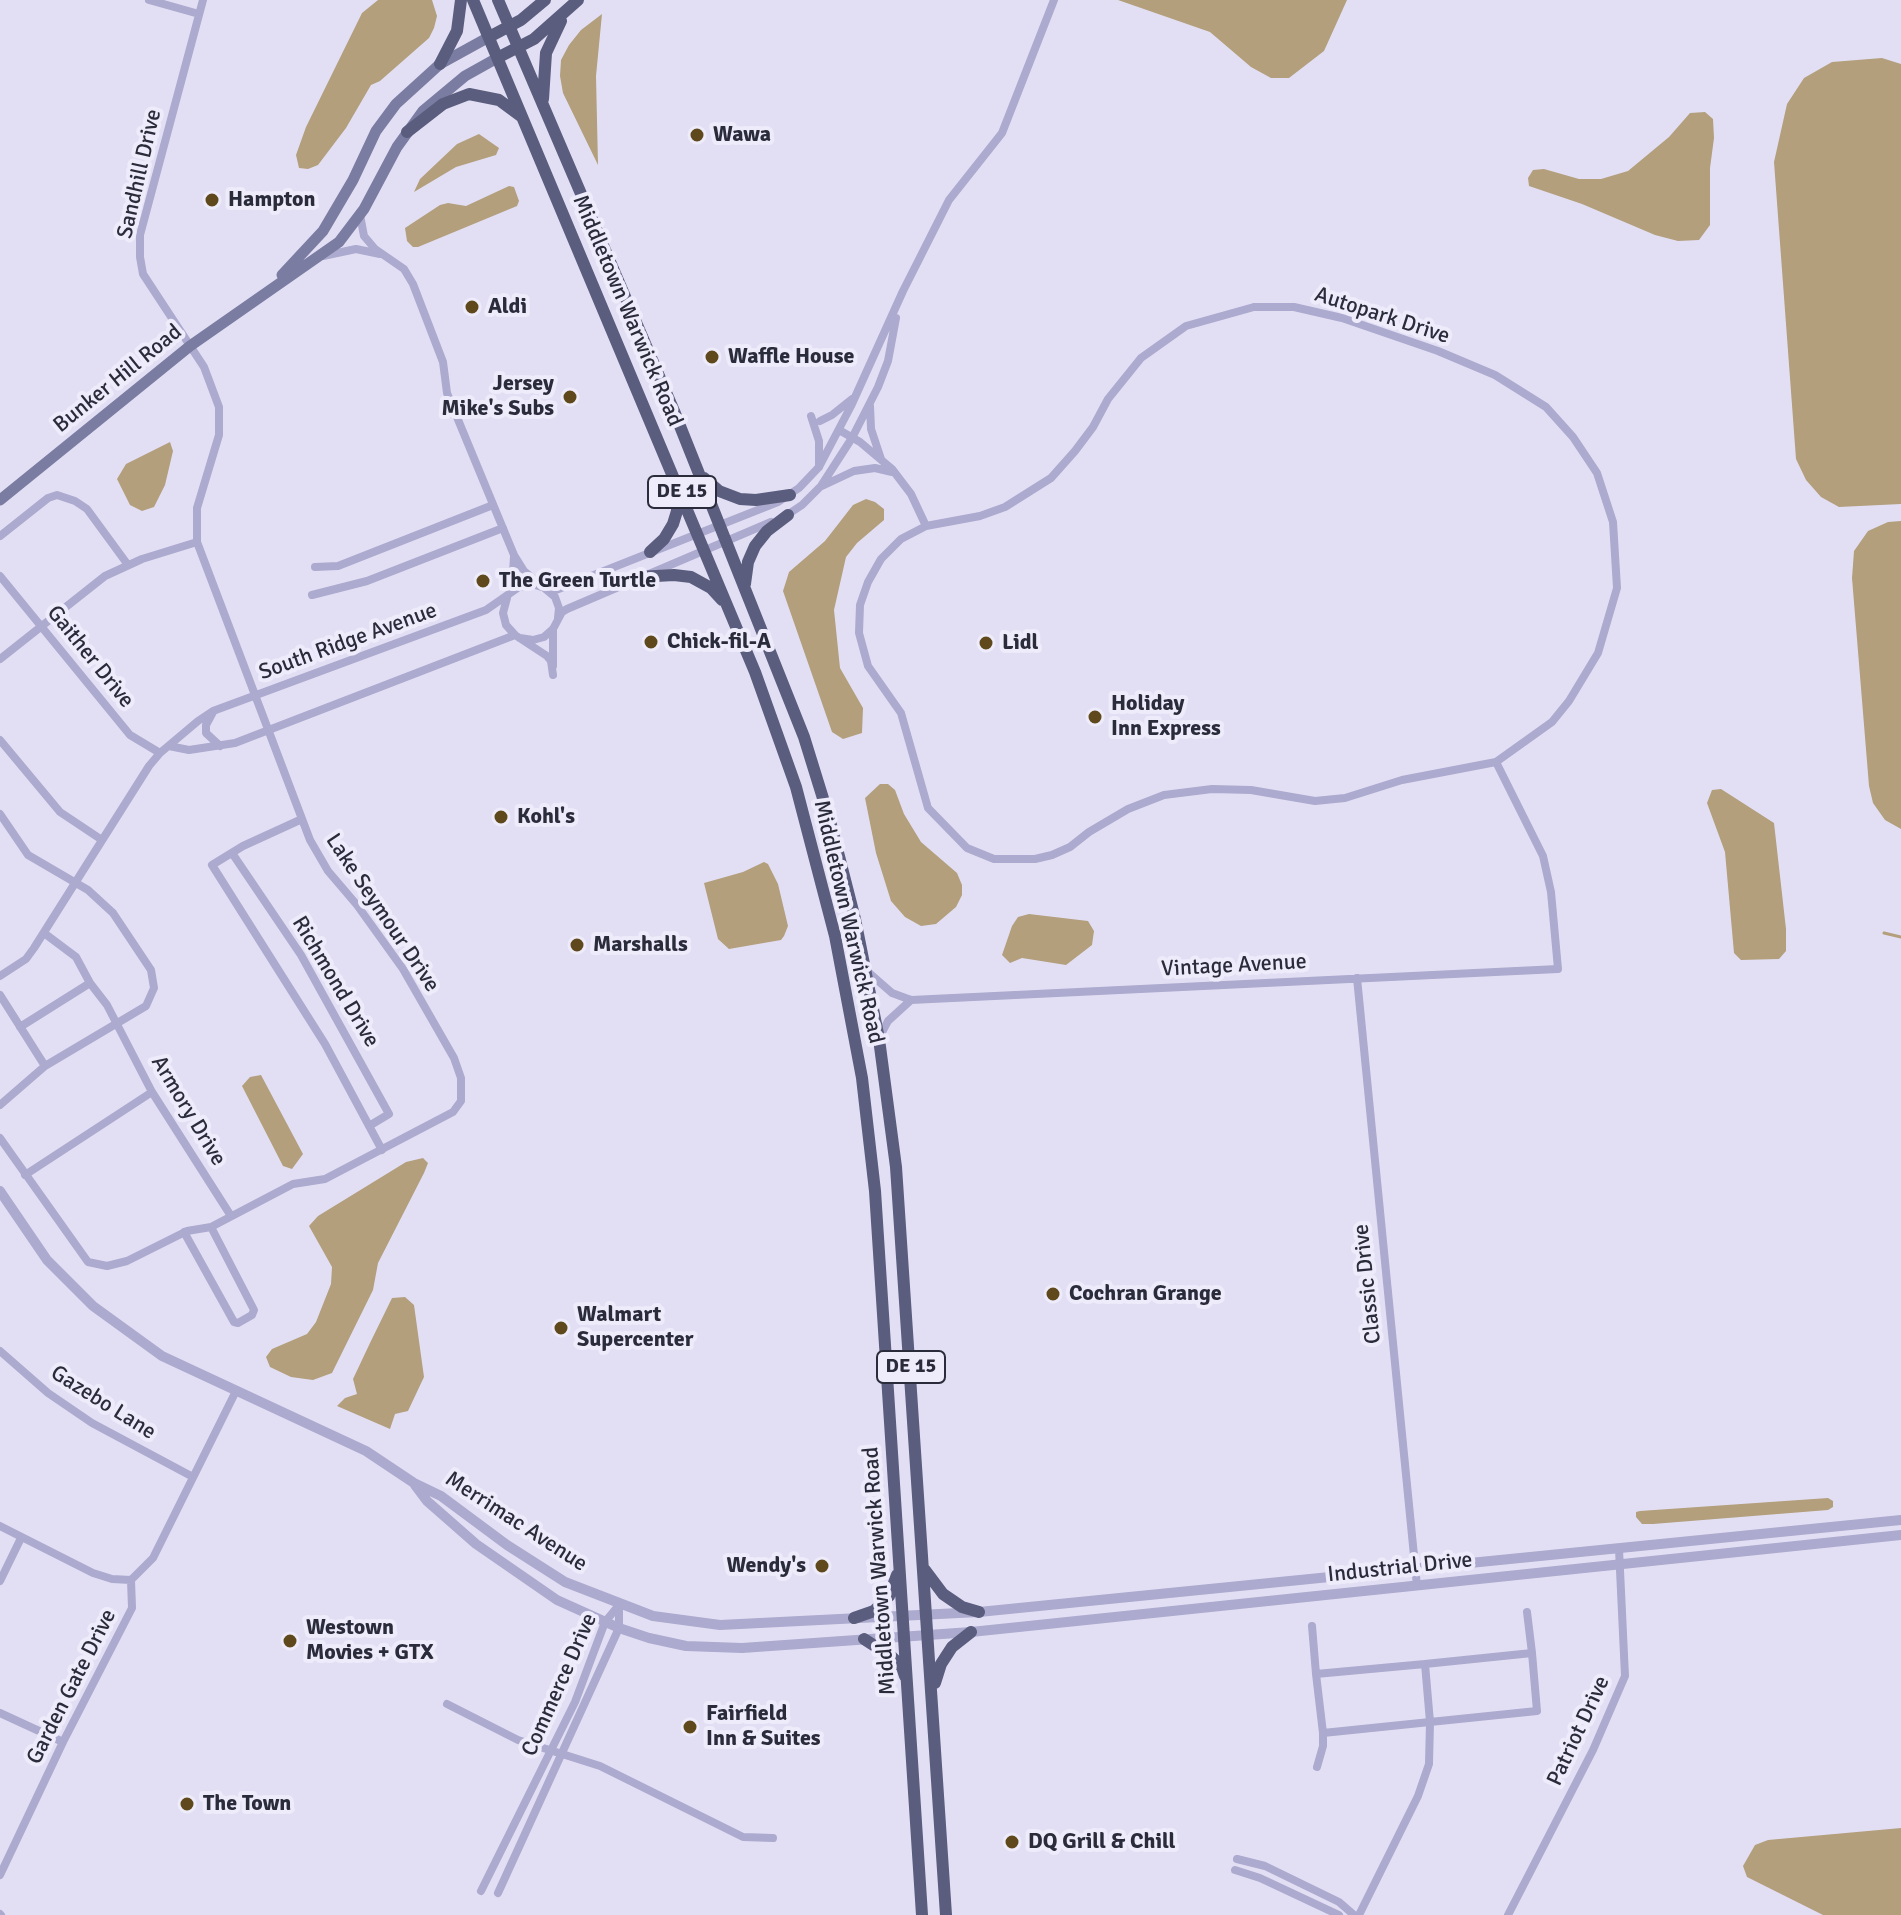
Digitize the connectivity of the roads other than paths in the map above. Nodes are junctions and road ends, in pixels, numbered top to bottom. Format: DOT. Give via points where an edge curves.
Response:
graph roads {
  1 [pos="149,0"];
  2 [pos="203,0"];
  3 [pos="461,0"];
  4 [pos="473,0"];
  5 [pos="498,0"];
  6 [pos="545,0"];
  7 [pos="578,0"];
  8 [pos="1054,0"];
  9 [pos="199,14"];
  10 [pos="564,15"];
  11 [pos="510,26"];
  12 [pos="489,37"];
  13 [pos="519,46"];
  14 [pos="499,57"];
  15 [pos="440,64"];
  16 [pos="543,105"];
  17 [pos="525,119"];
  18 [pos="407,132"];
  19 [pos="360,215"];
  20 [pos="384,255"];
  21 [pos="320,256"];
  22 [pos="903,291"];
  23 [pos="263,294"];
  24 [pos="190,346"];
  25 [pos="856,396"];
  26 [pos="870,402"];
  27 [pos="839,430"];
  28 [pos="852,438"];
  29 [pos="881,460"];
  30 [pos="819,467"];
  31 [pos="697,469"];
  32 [pos="895,473"];
  33 [pos="678,483"];
  34 [pos="821,486"];
  35 [pos="790,495"];
  36 [pos="0,500"];
  37 [pos="493,505"];
  38 [pos="788,515"];
  39 [pos="719,525"];
  40 [pos="926,526"];
  41 [pos="503,528"];
  42 [pos="699,533"];
  43 [pos="0,536"];
  44 [pos="726,540"];
  45 [pos="197,542"];
  46 [pos="705,548"];
  47 [pos="650,552"];
  48 [pos="514,555"];
  49 [pos="128,565"];
  50 [pos="315,567"];
  51 [pos="0,576"];
  52 [pos="638,577"];
  53 [pos="744,587"];
  54 [pos="548,590"];
  55 [pos="511,593"];
  56 [pos="312,595"];
  57 [pos="731,612"];
  58 [pos="558,619"];
  59 [pos="41,626"];
  60 [pos="553,629"];
  61 [pos="517,636"];
  62 [pos="0,659"];
  63 [pos="257,695"];
  64 [pos="213,711"];
  65 [pos="270,730"];
  66 [pos="0,740"];
  67 [pos="169,746"];
  68 [pos="220,746"];
  69 [pos="160,753"];
  70 [pos="1496,762"];
  71 [pos="0,814"];
  72 [pos="302,819"];
  73 [pos="102,840"];
  74 [pos="232,853"];
  75 [pos="75,883"];
  76 [pos="44,933"];
  77 [pos="867,972"];
  78 [pos="0,976"];
  79 [pos="1357,978"];
  80 [pos="90,983"];
  81 [pos="0,995"];
  82 [pos="911,1000"];
  83 [pos="117,1023"];
  84 [pos="20,1027"];
  85 [pos="879,1039"];
  86 [pos="45,1066"];
  87 [pos="152,1092"];
  88 [pos="0,1105"];
  89 [pos="369,1126"];
  90 [pos="0,1138"];
  91 [pos="382,1150"];
  92 [pos="25,1175"];
  93 [pos="0,1191"];
  94 [pos="231,1216"];
  95 [pos="211,1227"];
  96 [pos="184,1232"];
  97 [pos="0,1351"];
  98 [pos="236,1391"];
  99 [pos="193,1477"];
  100 [pos="414,1483"];
  101 [pos="1901,1520"];
  102 [pos="0,1526"];
  103 [pos="1901,1535"];
  104 [pos="21,1538"];
  105 [pos="1619,1549"];
  106 [pos="899,1564"];
  107 [pos="1620,1565"];
  108 [pos="924,1567"];
  109 [pos="1415,1567"];
  110 [pos="131,1580"];
  111 [pos="0,1581"];
  112 [pos="1417,1586"];
  113 [pos="619,1605"];
  114 [pos="979,1612"];
  115 [pos="1527,1612"];
  116 [pos="927,1615"];
  117 [pos="854,1618"];
  118 [pos="902,1618"];
  119 [pos="605,1622"];
  120 [pos="1312,1626"];
  121 [pos="619,1628"];
  122 [pos="971,1632"];
  123 [pos="904,1636"];
  124 [pos="928,1636"];
  125 [pos="864,1639"];
  126 [pos="1532,1653"];
  127 [pos="1425,1664"];
  128 [pos="1316,1674"];
  129 [pos="907,1681"];
  130 [pos="932,1694"];
  131 [pos="447,1704"];
  132 [pos="0,1713"];
  133 [pos="1430,1722"];
  134 [pos="1323,1733"];
  135 [pos="63,1742"];
  136 [pos="552,1750"];
  137 [pos="564,1753"];
  138 [pos="1317,1767"];
  139 [pos="773,1838"];
  140 [pos="1237,1859"];
  141 [pos="1235,1870"];
  142 [pos="0,1875"];
  143 [pos="481,1891"];
  144 [pos="498,1893"];
  145 [pos="922,1915"];
  146 [pos="946,1915"];
  147 [pos="1339,1915"];
  148 [pos="1357,1915"];
  149 [pos="1508,1915"];
  1 -- 9 [label="street"];
  2 -- 9 [label="street, Sandhill Drive"];
  3 -- 15 [label="main road" via="457,31"];
  4 -- 12 [label="main road, Middletown Warwick Road"];
  5 -- 11 [label="main road, Middletown Warwick Road"];
  6 -- 11 [label="main road"];
  7 -- 10 [label="main road"];
  8 -- 22 [label="street" via="1002,133 949,200"];
  9 -- 24 [label="street, Sandhill Drive" via="140,235 143,274"];
  10 -- 13 [label="main road, Bunker Hill Road"];
  10 -- 16 [label="main road" via="546,53"];
  11 -- 12 [label="main road"];
  11 -- 13 [label="main road, Middletown Warwick Road / DE 15"];
  12 -- 14 [label="main road, Middletown Warwick Road"];
  12 -- 15 [label="main road, Bunker Hill Road"];
  13 -- 14 [label="main road, Bunker Hill Road"];
  13 -- 16 [label="main road, Middletown Warwick Road / DE 15"];
  14 -- 17 [label="main road, Middletown Warwick Road"];
  14 -- 18 [label="main road, Bunker Hill Road" via="438,96"];
  15 -- 23 [label="main road, Bunker Hill Road" via="385,118 323,231"];
  16 -- 31 [label="main road, Middletown Warwick Road / DE 15"];
  17 -- 18 [label="main road" via="499,100 469,94 443,104"];
  17 -- 33 [label="main road, Middletown Warwick Road / DE 15"];
  18 -- 19 [label="main road, Bunker Hill Road"];
  19 -- 20 [label="street" via="364,236"];
  19 -- 21 [label="main road, Bunker Hill Road"];
  20 -- 21 [label="street" via="356,249"];
  20 -- 37 [label="street" via="404,269 413,284 443,362 447,393"];
  21 -- 23 [label="main road, Bunker Hill Road"];
  22 -- 25 [label="street"];
  22 -- 26 [label="street" via="888,361"];
  23 -- 24 [label="main road, Bunker Hill Road"];
  24 -- 36 [label="main road, Bunker Hill Road"];
  24 -- 45 [label="street, Lake Seymour Drive" via="219,407 219,435 197,508"];
  25 -- 27 [label="street"];
  25 -- 30 [label="street" via="832,415 815,418"];
  26 -- 28 [label="street"];
  26 -- 29 [label="street" via="871,429"];
  27 -- 28 [label="street"];
  27 -- 30 [label="street"];
  28 -- 29 [label="street"];
  28 -- 34 [label="street"];
  29 -- 32 [label="street"];
  30 -- 35 [label="street"];
  31 -- 35 [label="main road" via="719,491 740,499"];
  31 -- 39 [label="main road, Middletown Warwick Road / DE 15"];
  32 -- 34 [label="street" via="875,468 854,471"];
  32 -- 40 [label="street"];
  33 -- 42 [label="main road, Middletown Warwick Road / DE 15"];
  33 -- 47 [label="main road" via="673,524"];
  34 -- 38 [label="street"];
  35 -- 39 [label="street, South Ridge Avenue"];
  37 -- 41 [label="street"];
  37 -- 50 [label="street" via="338,566"];
  38 -- 44 [label="street"];
  38 -- 53 [label="main road" via="755,546"];
  39 -- 42 [label="street, South Ridge Avenue"];
  39 -- 44 [label="main road, Middletown Warwick Road / DE 15"];
  40 -- 70 [label="street, Autopark Drive" via="901,539 881,559 860,605 859,633 868,666 901,713 928,808 967,848 994,859 1035,859 1070,847 1128,809 1164,795 1251,790 1315,801"];
  40 -- 70 [label="street, Autopark Drive" via="1005,507 1051,478 1141,358 1186,326 1254,307 1294,307 1453,357 1495,375 1546,407 1597,473 1613,522 1617,588 1598,653 1552,722"];
  41 -- 48 [label="street"];
  41 -- 56 [label="street" via="367,581"];
  42 -- 46 [label="main road, Middletown Warwick Road / DE 15"];
  42 -- 47 [label="street, South Ridge Avenue"];
  43 -- 49 [label="street" via="57,495 87,509"];
  44 -- 46 [label="street"];
  44 -- 53 [label="main road, Middletown Warwick Road / DE 15"];
  45 -- 49 [label="street"];
  45 -- 63 [label="street, Lake Seymour Drive"];
  46 -- 52 [label="street"];
  46 -- 57 [label="main road, Middletown Warwick Road / DE 15"];
  47 -- 54 [label="street, South Ridge Avenue"];
  48 -- 54 [label="street"];
  48 -- 55 [label="street"];
  49 -- 59 [label="street" via="105,576"];
  51 -- 59 [label="street, Gaither Drive"];
  52 -- 57 [label="main road" via="695,578"];
  52 -- 58 [label="street" via="567,609"];
  53 -- 77 [label="main road, Middletown Warwick Road / DE 15" via="804,737"];
  54 -- 55 [label="street, South Ridge Avenue" via="527,584"];
  54 -- 58 [label="street" via="558,604"];
  55 -- 61 [label="street" via="503,613"];
  55 -- 63 [label="street, South Ridge Avenue" via="486,610"];
  57 -- 106 [label="main road, Middletown Warwick Road / DE 15" via="776,728 816,857 858,1052 875,1191"];
  58 -- 60 [label="street"];
  59 -- 62 [label="street"];
  59 -- 69 [label="street, Gaither Drive" via="130,735"];
  60 -- 61 [label="street" via="541,638"];
  60 -- 61 [label="street" via="553,675 547,656"];
  61 -- 65 [label="street"];
  63 -- 64 [label="street, South Ridge Avenue"];
  63 -- 65 [label="street, Lake Seymour Drive"];
  64 -- 67 [label="street, South Ridge Avenue"];
  64 -- 68 [label="street" via="206,733"];
  65 -- 68 [label="street"];
  65 -- 72 [label="street, Lake Seymour Drive"];
  66 -- 73 [label="street" via="60,812"];
  67 -- 68 [label="street"];
  67 -- 69 [label="street, South Ridge Avenue"];
  69 -- 73 [label="street, South Ridge Avenue"];
  70 -- 79 [label="street, Vintage Avenue" via="1543,856 1558,969"];
  71 -- 75 [label="street" via="28,855"];
  72 -- 74 [label="street"];
  72 -- 91 [label="street, Lake Seymour Drive" via="328,871 403,969 461,1078 461,1101 453,1112"];
  73 -- 75 [label="street, South Ridge Avenue"];
  74 -- 89 [label="street, Richmond Drive" via="212,865 325,1044"];
  74 -- 89 [label="street, Richmond Drive" via="301,955 389,1114"];
  75 -- 76 [label="street, South Ridge Avenue"];
  75 -- 83 [label="street" via="113,913 151,970 154,988 146,1006"];
  76 -- 78 [label="street, South Ridge Avenue" via="26,959"];
  76 -- 80 [label="street, Armory Drive" via="76,957"];
  77 -- 82 [label="street" via="892,993"];
  77 -- 85 [label="main road, Middletown Warwick Road / DE 15"];
  79 -- 82 [label="street, Vintage Avenue"];
  79 -- 109 [label="street, Classic Drive"];
  80 -- 83 [label="street, Armory Drive"];
  80 -- 84 [label="street"];
  81 -- 84 [label="street"];
  82 -- 85 [label="street" via="895,1013"];
  83 -- 86 [label="street"];
  83 -- 87 [label="street, Armory Drive"];
  84 -- 86 [label="street"];
  85 -- 108 [label="main road, Middletown Warwick Road / DE 15" via="893,1130"];
  86 -- 88 [label="street"];
  87 -- 92 [label="street"];
  87 -- 94 [label="street, Armory Drive"];
  89 -- 91 [label="street, Richmond Drive"];
  90 -- 92 [label="street, Lake Seymour Drive"];
  91 -- 94 [label="street, Lake Seymour Drive" via="325,1179 293,1184"];
  92 -- 96 [label="street, Lake Seymour Drive" via="88,1262 107,1266 127,1261"];
  93 -- 98 [label="street, Merrimac Avenue" via="47,1260 93,1306 162,1356"];
  94 -- 95 [label="street, Lake Seymour Drive"];
  95 -- 96 [label="street, Lake Seymour Drive"];
  95 -- 96 [label="street" via="254,1310 238,1323"];
  97 -- 99 [label="street, Gazebo Lane" via="92,1423"];
  98 -- 99 [label="street"];
  98 -- 100 [label="street, Merrimac Avenue" via="366,1451"];
  99 -- 110 [label="street" via="153,1558"];
  100 -- 113 [label="street, Merrimac Avenue" via="565,1582"];
  100 -- 119 [label="street, Merrimac Avenue" via="427,1501 506,1567 557,1600"];
  101 -- 105 [label="street, Industrial Drive"];
  102 -- 104 [label="street"];
  103 -- 107 [label="street, Industrial Drive"];
  104 -- 110 [label="street" via="93,1573"];
  104 -- 111 [label="street"];
  105 -- 107 [label="street, Patriot Drive"];
  105 -- 109 [label="street, Industrial Drive"];
  106 -- 117 [label="main road" via="889,1596 874,1611"];
  106 -- 118 [label="main road, Middletown Warwick Road / DE 15"];
  107 -- 112 [label="street, Industrial Drive"];
  107 -- 149 [label="street, Patriot Drive" via="1625,1676"];
  108 -- 114 [label="main road" via="943,1594"];
  108 -- 116 [label="main road, Middletown Warwick Road / DE 15"];
  109 -- 112 [label="street, Classic Drive"];
  109 -- 114 [label="street, Industrial Drive"];
  110 -- 135 [label="street, Garden Gate Drive" via="132,1608"];
  112 -- 122 [label="street, Industrial Drive"];
  113 -- 117 [label="street, Merrimac Avenue" via="653,1616 720,1625"];
  113 -- 119 [label="street, Commerce Drive"];
  113 -- 121 [label="street, Commerce Drive"];
  114 -- 116 [label="street, Industrial Drive"];
  115 -- 126 [label="street"];
  116 -- 118 [label="street, Merrimac Avenue"];
  116 -- 124 [label="main road, Middletown Warwick Road / DE 15"];
  117 -- 118 [label="street, Merrimac Avenue"];
  118 -- 123 [label="main road, Middletown Warwick Road / DE 15"];
  119 -- 121 [label="street, Merrimac Avenue"];
  119 -- 136 [label="street, Commerce Drive"];
  120 -- 128 [label="street"];
  121 -- 125 [label="street, Merrimac Avenue" via="700,1647"];
  121 -- 137 [label="street, Commerce Drive"];
  122 -- 124 [label="street, Industrial Drive"];
  122 -- 130 [label="main road" via="941,1664"];
  123 -- 124 [label="street, Industrial Drive"];
  123 -- 125 [label="street, Merrimac Avenue"];
  123 -- 129 [label="main road, Middletown Warwick Road / DE 15"];
  124 -- 130 [label="main road, Middletown Warwick Road / DE 15"];
  125 -- 129 [label="main road" via="892,1657"];
  126 -- 127 [label="street"];
  126 -- 133 [label="street" via="1537,1711"];
  127 -- 128 [label="street"];
  127 -- 133 [label="street"];
  128 -- 134 [label="street"];
  129 -- 145 [label="main road, Middletown Warwick Road / DE 15"];
  130 -- 146 [label="main road, Middletown Warwick Road / DE 15"];
  131 -- 136 [label="street" via="518,1740"];
  132 -- 135 [label="street"];
  133 -- 134 [label="street"];
  133 -- 148 [label="street" via="1423,1783"];
  134 -- 138 [label="street"];
  135 -- 142 [label="street, Garden Gate Drive"];
  136 -- 137 [label="street"];
  136 -- 143 [label="street, Commerce Drive"];
  137 -- 139 [label="street" via="743,1837"];
  137 -- 144 [label="street, Commerce Drive"];
  140 -- 148 [label="street" via="1265,1866"];
  141 -- 147 [label="street"];
}
